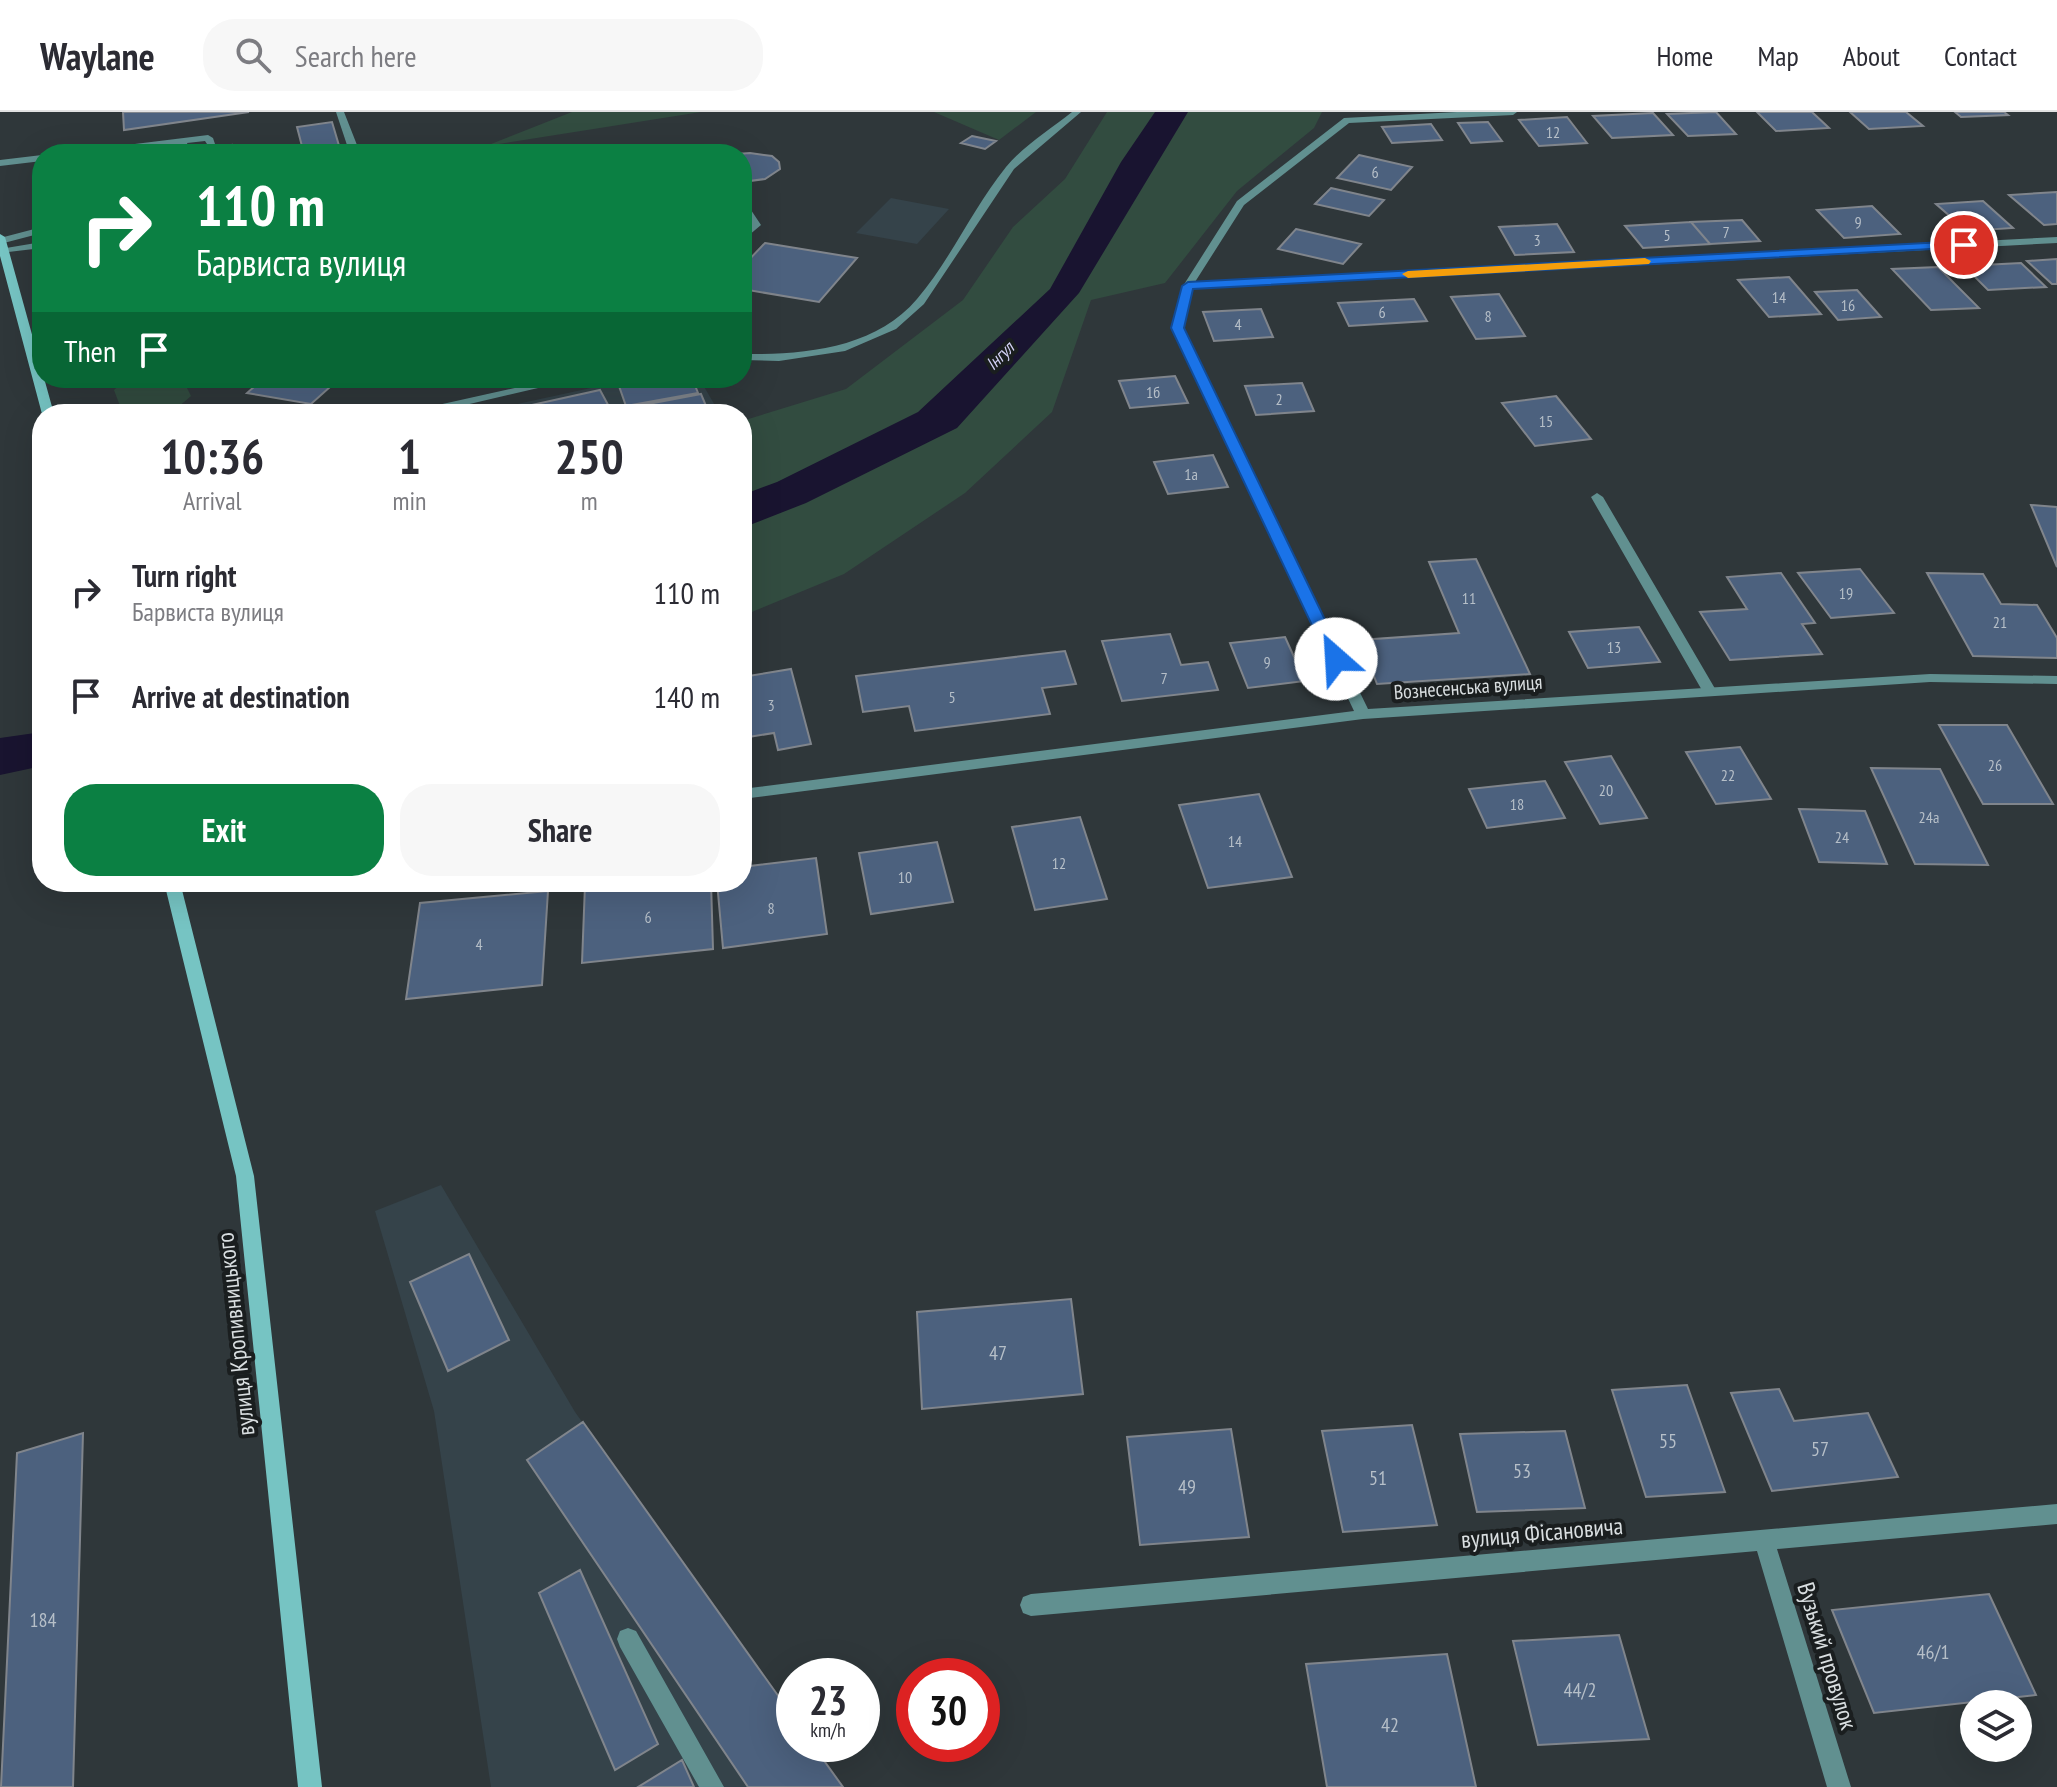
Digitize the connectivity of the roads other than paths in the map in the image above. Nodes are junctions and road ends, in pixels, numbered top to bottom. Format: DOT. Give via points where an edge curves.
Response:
graph roads {
  1 [pos="340,112"];
  2 [pos="1077,112"];
  3 [pos="1513,112"];
  4 [pos="1347,116"];
  5 [pos="181,141"];
  6 [pos="171,144"];
  7 [pos="182,144"];
  8 [pos="212,144"];
  9 [pos="352,144"];
  10 [pos="32,159"];
  11 [pos="0,163"];
  12 [pos="32,233"];
  13 [pos="2057,240"];
  14 [pos="2,243"];
  15 [pos="32,244"];
  16 [pos="1188,286"];
  17 [pos="32,355"];
  18 [pos="752,357"];
  19 [pos="537,388"];
  20 [pos="475,404"];
  21 [pos="1597,497"];
  22 [pos="2057,680"];
  23 [pos="1710,692"];
  24 [pos="1363,714"];
  25 [pos="752,793"];
  26 [pos="174,892"];
  27 [pos="2057,1514"];
  28 [pos="1764,1540"];
  29 [pos="1031,1605"];
  30 [pos="628,1639"];
  31 [pos="310,1787"];
  32 [pos="712,1787"];
  33 [pos="1839,1787"];
  1 -- 9 [label="street"];
  2 -- 18 [label="street" via="1011,167 920,302 892,327 845,348"];
  3 -- 4 [label="street"];
  4 -- 16 [label="street" via="1240,203"];
  5 -- 6 [label="street"];
  5 -- 7 [label="street"];
  5 -- 8 [label="street" via="208,138"];
  10 -- 11 [label="street"];
  12 -- 14 [label="street"];
  13 -- 16 [label="street"];
  14 -- 15 [label="street"];
  14 -- 17 [label="main road"];
  16 -- 24 [label="street" via="1177,328"];
  19 -- 20 [label="street"];
  21 -- 23 [label="street"];
  22 -- 23 [label="street, Вознесенська вулиця" via="1930,678"];
  23 -- 24 [label="street, Вознесенська вулиця"];
  24 -- 25 [label="street, Вознесенська вулиця"];
  26 -- 31 [label="main road, вулиця Кропивницького" via="245,1176"];
  27 -- 28 [label="street, вулиця Фісановича"];
  28 -- 29 [label="street, вулиця Фісановича"];
  28 -- 33 [label="street, Вузький провулок"];
  30 -- 32 [label="street"];
}
